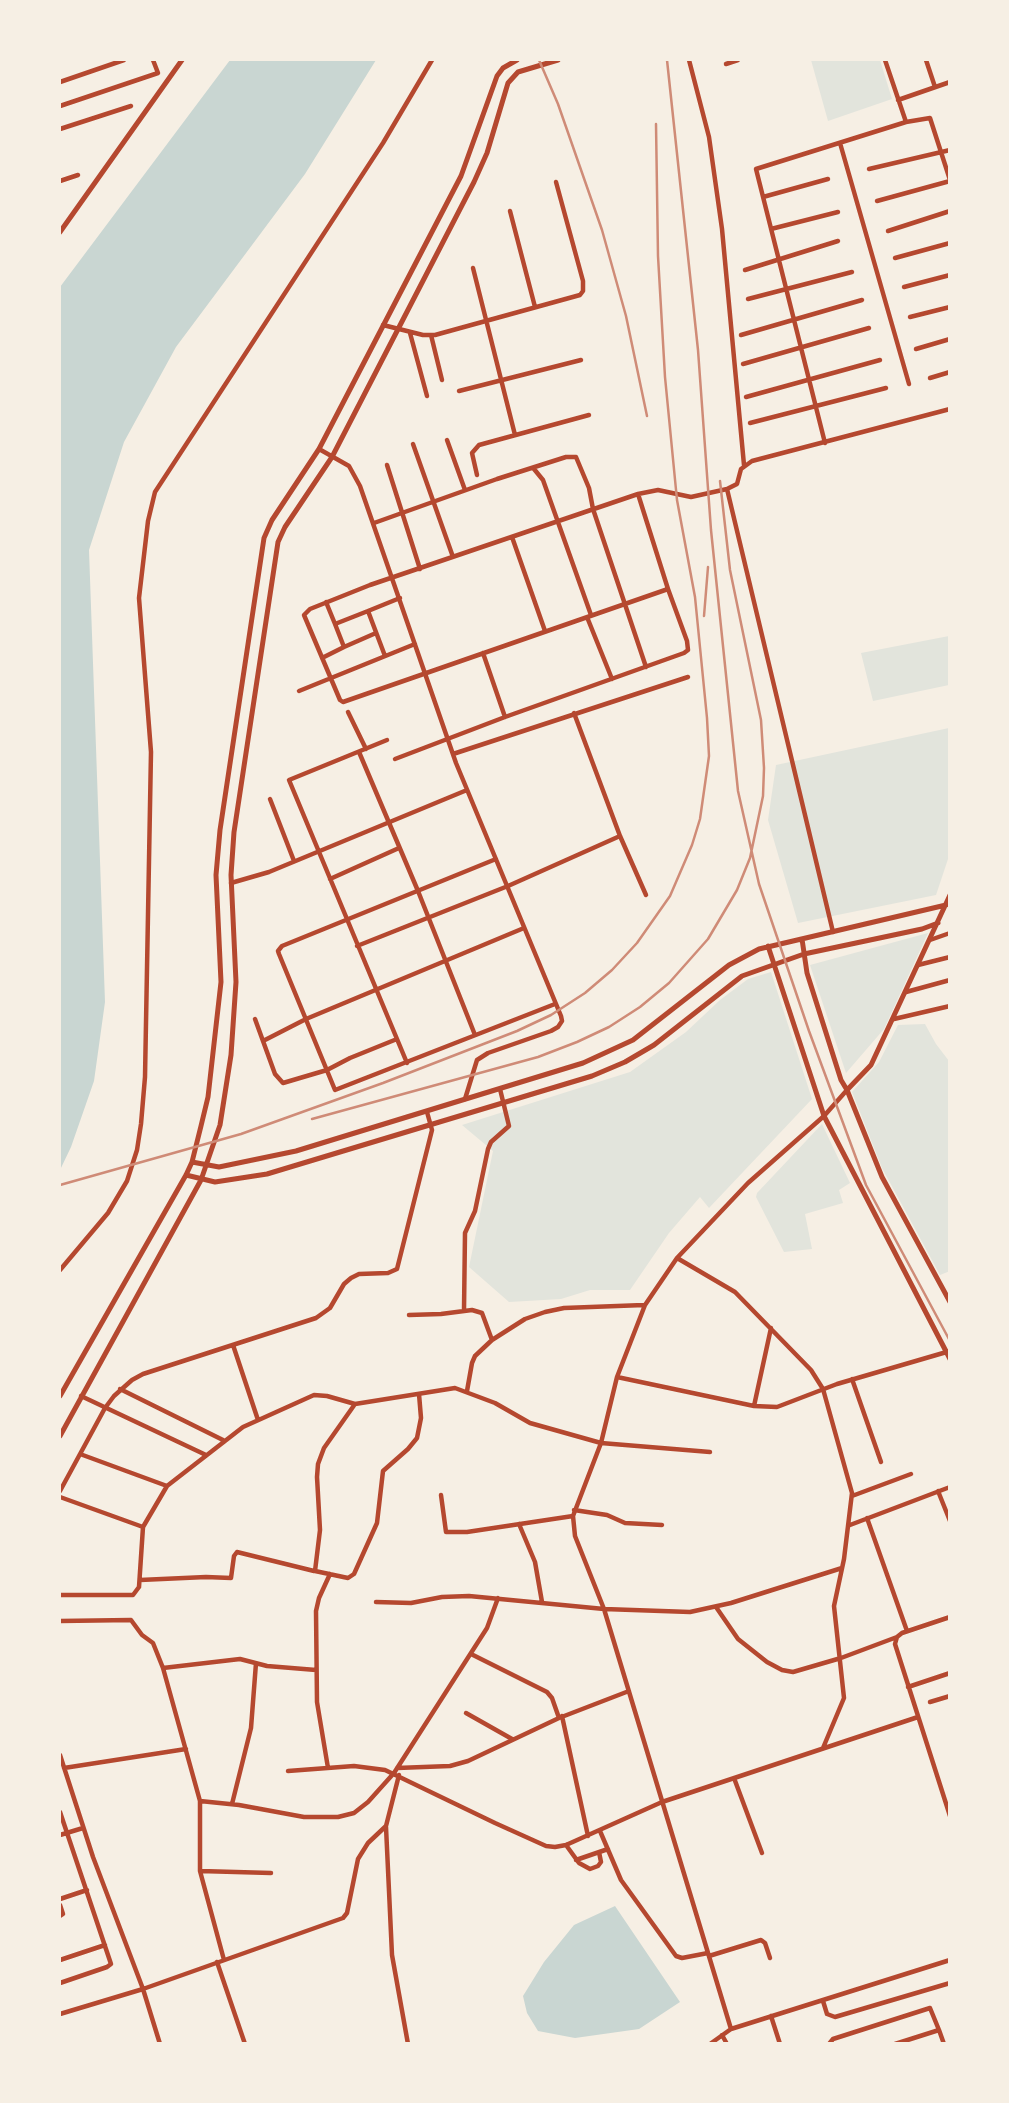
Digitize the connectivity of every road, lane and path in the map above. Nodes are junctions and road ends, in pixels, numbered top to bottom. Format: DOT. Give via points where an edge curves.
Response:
graph roads {
  1 [pos="124,60"];
  2 [pos="153,60"];
  3 [pos="182,60"];
  4 [pos="432,60"];
  5 [pos="517,60"];
  6 [pos="558,60"];
  7 [pos="689,60"];
  8 [pos="738,60"];
  9 [pos="885,60"];
  10 [pos="926,60"];
  11 [pos="726,64"];
  12 [pos="60,82"];
  13 [pos="950,82"];
  14 [pos="935,87"];
  15 [pos="898,100"];
  16 [pos="60,106"];
  17 [pos="131,106"];
  18 [pos="906,122"];
  19 [pos="60,129"];
  20 [pos="839,143"];
  21 [pos="950,150"];
  22 [pos="940,152"];
  23 [pos="869,169"];
  24 [pos="78,175"];
  25 [pos="828,179"];
  26 [pos="950,180"];
  27 [pos="60,181"];
  28 [pos="556,182"];
  29 [pos="763,197"];
  30 [pos="877,201"];
  31 [pos="510,211"];
  32 [pos="950,211"];
  33 [pos="838,212"];
  34 [pos="771,229"];
  35 [pos="888,230"];
  36 [pos="60,232"];
  37 [pos="838,241"];
  38 [pos="950,243"];
  39 [pos="778,258"];
  40 [pos="895,258"];
  41 [pos="473,268"];
  42 [pos="745,270"];
  43 [pos="852,272"];
  44 [pos="950,275"];
  45 [pos="904,287"];
  46 [pos="786,290"];
  47 [pos="748,299"];
  48 [pos="862,300"];
  49 [pos="535,307"];
  50 [pos="950,307"];
  51 [pos="910,317"];
  52 [pos="794,319"];
  53 [pos="485,321"];
  54 [pos="383,325"];
  55 [pos="869,328"];
  56 [pos="398,330"];
  57 [pos="410,333"];
  58 [pos="431,335"];
  59 [pos="741,335"];
  60 [pos="950,339"];
  61 [pos="801,349"];
  62 [pos="916,349"];
  63 [pos="581,360"];
  64 [pos="880,360"];
  65 [pos="743,363"];
  66 [pos="950,372"];
  67 [pos="930,378"];
  68 [pos="442,380"];
  69 [pos="501,380"];
  70 [pos="809,380"];
  71 [pos="909,384"];
  72 [pos="886,388"];
  73 [pos="459,391"];
  74 [pos="426,396"];
  75 [pos="746,397"];
  76 [pos="816,407"];
  77 [pos="950,409"];
  78 [pos="589,415"];
  79 [pos="750,423"];
  80 [pos="515,435"];
  81 [pos="447,440"];
  82 [pos="825,443"];
  83 [pos="413,444"];
  84 [pos="319,449"];
  85 [pos="332,457"];
  86 [pos="387,466"];
  87 [pos="744,466"];
  88 [pos="534,469"];
  89 [pos="477,475"];
  90 [pos="727,489"];
  91 [pos="465,490"];
  92 [pos="638,494"];
  93 [pos="434,502"];
  94 [pos="593,509"];
  95 [pos="402,513"];
  96 [pos="558,521"];
  97 [pos="374,523"];
  98 [pos="512,537"];
  99 [pos="453,557"];
  100 [pos="420,569"];
  101 [pos="393,578"];
  102 [pos="668,589"];
  103 [pos="400,598"];
  104 [pos="326,603"];
  105 [pos="626,603"];
  106 [pos="368,611"];
  107 [pos="589,616"];
  108 [pos="335,624"];
  109 [pos="545,631"];
  110 [pos="376,633"];
  111 [pos="415,644"];
  112 [pos="344,647"];
  113 [pos="483,653"];
  114 [pos="385,656"];
  115 [pos="321,658"];
  116 [pos="646,667"];
  117 [pos="426,672"];
  118 [pos="688,677"];
  119 [pos="330,678"];
  120 [pos="612,679"];
  121 [pos="299,691"];
  122 [pos="348,712"];
  123 [pos="574,713"];
  124 [pos="505,717"];
  125 [pos="447,738"];
  126 [pos="387,740"];
  127 [pos="366,749"];
  128 [pos="359,752"];
  129 [pos="453,754"];
  130 [pos="394,759"];
  131 [pos="467,790"];
  132 [pos="270,799"];
  133 [pos="388,822"];
  134 [pos="620,836"];
  135 [pos="399,848"];
  136 [pos="319,850"];
  137 [pos="496,859"];
  138 [pos="294,861"];
  139 [pos="330,879"];
  140 [pos="231,883"];
  141 [pos="508,886"];
  142 [pos="418,891"];
  143 [pos="646,895"];
  144 [pos="950,895"];
  145 [pos="946,905"];
  146 [pos="428,919"];
  147 [pos="346,920"];
  148 [pos="938,923"];
  149 [pos="524,928"];
  150 [pos="833,932"];
  151 [pos="950,933"];
  152 [pos="802,939"];
  153 [pos="930,940"];
  154 [pos="357,946"];
  155 [pos="768,946"];
  156 [pos="804,954"];
  157 [pos="950,957"];
  158 [pos="445,961"];
  159 [pos="773,964"];
  160 [pos="918,965"];
  161 [pos="950,981"];
  162 [pos="375,990"];
  163 [pos="906,992"];
  164 [pos="555,1004"];
  165 [pos="950,1006"];
  166 [pos="894,1018"];
  167 [pos="255,1019"];
  168 [pos="306,1019"];
  169 [pos="475,1035"];
  170 [pos="397,1039"];
  171 [pos="263,1041"];
  172 [pos="407,1063"];
  173 [pos="327,1070"];
  174 [pos="499,1089"];
  175 [pos="847,1090"];
  176 [pos="465,1099"];
  177 [pos="503,1103"];
  178 [pos="427,1112"];
  179 [pos="824,1116"];
  180 [pos="430,1124"];
  181 [pos="192,1162"];
  182 [pos="207,1166"];
  183 [pos="186,1175"];
  184 [pos="201,1180"];
  185 [pos="677,1258"];
  186 [pos="60,1270"];
  187 [pos="950,1302"];
  188 [pos="645,1305"];
  189 [pos="464,1310"];
  190 [pos="409,1315"];
  191 [pos="771,1328"];
  192 [pos="492,1340"];
  193 [pos="233,1345"];
  194 [pos="947,1352"];
  195 [pos="950,1359"];
  196 [pos="617,1377"];
  197 [pos="852,1379"];
  198 [pos="121,1389"];
  199 [pos="823,1389"];
  200 [pos="467,1391"];
  201 [pos="419,1394"];
  202 [pos="60,1396"];
  203 [pos="81,1396"];
  204 [pos="355,1404"];
  205 [pos="754,1406"];
  206 [pos="105,1408"];
  207 [pos="258,1420"];
  208 [pos="60,1436"];
  209 [pos="224,1440"];
  210 [pos="601,1443"];
  211 [pos="710,1452"];
  212 [pos="80,1454"];
  213 [pos="206,1455"];
  214 [pos="881,1462"];
  215 [pos="911,1474"];
  216 [pos="167,1486"];
  217 [pos="950,1487"];
  218 [pos="60,1491"];
  219 [pos="939,1491"];
  220 [pos="440,1495"];
  221 [pos="852,1496"];
  222 [pos="60,1497"];
  223 [pos="573,1513"];
  224 [pos="867,1518"];
  225 [pos="950,1521"];
  226 [pos="519,1524"];
  227 [pos="662,1525"];
  228 [pos="849,1525"];
  229 [pos="143,1527"];
  230 [pos="842,1568"];
  231 [pos="315,1571"];
  232 [pos="330,1574"];
  233 [pos="140,1580"];
  234 [pos="60,1595"];
  235 [pos="498,1598"];
  236 [pos="376,1602"];
  237 [pos="542,1602"];
  238 [pos="716,1607"];
  239 [pos="604,1609"];
  240 [pos="950,1617"];
  241 [pos="60,1621"];
  242 [pos="907,1630"];
  243 [pos="897,1637"];
  244 [pos="471,1654"];
  245 [pos="841,1658"];
  246 [pos="256,1662"];
  247 [pos="163,1668"];
  248 [pos="316,1670"];
  249 [pos="950,1673"];
  250 [pos="908,1686"];
  251 [pos="629,1691"];
  252 [pos="950,1696"];
  253 [pos="930,1702"];
  254 [pos="466,1713"];
  255 [pos="560,1717"];
  256 [pos="918,1717"];
  257 [pos="513,1739"];
  258 [pos="822,1748"];
  259 [pos="186,1749"];
  260 [pos="60,1755"];
  261 [pos="64,1768"];
  262 [pos="328,1768"];
  263 [pos="288,1771"];
  264 [pos="397,1772"];
  265 [pos="734,1778"];
  266 [pos="200,1801"];
  267 [pos="663,1802"];
  268 [pos="232,1804"];
  269 [pos="60,1812"];
  270 [pos="950,1816"];
  271 [pos="386,1826"];
  272 [pos="83,1828"];
  273 [pos="600,1830"];
  274 [pos="66,1833"];
  275 [pos="60,1835"];
  276 [pos="588,1836"];
  277 [pos="566,1845"];
  278 [pos="608,1849"];
  279 [pos="600,1852"];
  280 [pos="762,1853"];
  281 [pos="576,1860"];
  282 [pos="200,1871"];
  283 [pos="271,1873"];
  284 [pos="87,1890"];
  285 [pos="60,1899"];
  286 [pos="60,1905"];
  287 [pos="60,1916"];
  288 [pos="106,1945"];
  289 [pos="709,1955"];
  290 [pos="770,1958"];
  291 [pos="60,1960"];
  292 [pos="224,1960"];
  293 [pos="950,1960"];
  294 [pos="217,1962"];
  295 [pos="60,1983"];
  296 [pos="950,1983"];
  297 [pos="142,1989"];
  298 [pos="823,2001"];
  299 [pos="60,2014"];
  300 [pos="771,2016"];
  301 [pos="731,2029"];
  302 [pos="939,2030"];
  303 [pos="722,2035"];
  304 [pos="160,2043"];
  305 [pos="245,2043"];
  306 [pos="408,2043"];
  307 [pos="710,2043"];
  308 [pos="727,2043"];
  309 [pos="780,2043"];
  310 [pos="829,2043"];
  311 [pos="895,2043"];
  312 [pos="944,2043"];
  1 -- 12 [label="street"];
  2 -- 16 [label="street" via="158,73"];
  3 -- 36 [label="street"];
  4 -- 186 [label="street" via="383,143 155,492 139,598 151,752 141,1124 127,1181 108,1213"];
  5 -- 54 [label="street" via="496,76 461,176"];
  6 -- 56 [label="street" via="518,72 508,83 487,153"];
  7 -- 87 [label="street" via="709,137 721,216"];
  8 -- 11 [label="street"];
  9 -- 15 [label="street"];
  10 -- 14 [label="street"];
  13 -- 14 [label="street"];
  14 -- 15 [label="street"];
  15 -- 18 [label="street"];
  17 -- 19 [label="street"];
  18 -- 20 [label="street"];
  18 -- 22 [label="street" via="930,118"];
  20 -- 29 [label="street" via="756,169"];
  20 -- 71 [label="street"];
  21 -- 22 [label="street"];
  22 -- 23 [label="street"];
  22 -- 26 [label="street"];
  24 -- 27 [label="street"];
  25 -- 29 [label="street"];
  26 -- 30 [label="street"];
  28 -- 49 [label="street" via="583,291"];
  29 -- 34 [label="street"];
  31 -- 49 [label="street"];
  32 -- 35 [label="street"];
  33 -- 34 [label="street"];
  34 -- 39 [label="street"];
  37 -- 39 [label="street"];
  38 -- 40 [label="street"];
  39 -- 42 [label="street"];
  39 -- 46 [label="street"];
  41 -- 53 [label="street"];
  43 -- 46 [label="street"];
  44 -- 45 [label="street"];
  46 -- 47 [label="street"];
  46 -- 52 [label="street"];
  48 -- 52 [label="street"];
  49 -- 53 [label="street"];
  50 -- 51 [label="street"];
  52 -- 59 [label="street"];
  52 -- 61 [label="street"];
  53 -- 58 [label="street"];
  53 -- 69 [label="street"];
  54 -- 56 [label="street"];
  54 -- 84 [label="street"];
  55 -- 61 [label="street"];
  56 -- 57 [label="street"];
  56 -- 85 [label="street"];
  57 -- 58 [label="street"];
  57 -- 74 [label="street"];
  58 -- 68 [label="street"];
  60 -- 62 [label="street"];
  61 -- 65 [label="street"];
  61 -- 70 [label="street"];
  63 -- 69 [label="street"];
  64 -- 70 [label="street"];
  66 -- 67 [label="street"];
  69 -- 73 [label="street"];
  69 -- 80 [label="street"];
  70 -- 75 [label="street"];
  70 -- 76 [label="street"];
  72 -- 76 [label="street"];
  76 -- 79 [label="street"];
  76 -- 82 [label="street"];
  77 -- 82 [label="street"];
  78 -- 80 [label="street"];
  80 -- 89 [label="street" via="474,448"];
  81 -- 91 [label="street"];
  82 -- 87 [label="street"];
  83 -- 93 [label="street"];
  84 -- 85 [label="street"];
  84 -- 181 [label="street" via="272,520 259,558 220,830 216,875 221,982 208,1097"];
  85 -- 97 [label="street" via="356,475"];
  85 -- 140 [label="street" via="278,542 234,832"];
  86 -- 95 [label="street"];
  87 -- 90 [label="street" via="737,484"];
  88 -- 91 [label="street"];
  88 -- 94 [label="street" via="576,457"];
  88 -- 96 [label="street" via="543,480"];
  90 -- 92 [label="street" via="691,497 658,489"];
  90 -- 150 [label="street"];
  91 -- 93 [label="street"];
  92 -- 94 [label="street"];
  92 -- 102 [label="street"];
  93 -- 95 [label="street"];
  93 -- 99 [label="street"];
  94 -- 96 [label="street"];
  94 -- 105 [label="street"];
  95 -- 97 [label="street"];
  95 -- 100 [label="street"];
  96 -- 98 [label="street"];
  96 -- 107 [label="street"];
  97 -- 101 [label="street"];
  98 -- 99 [label="street"];
  98 -- 109 [label="street"];
  99 -- 100 [label="street"];
  100 -- 101 [label="street"];
  101 -- 103 [label="street"];
  101 -- 104 [label="street"];
  102 -- 105 [label="street"];
  102 -- 116 [label="street" via="688,650"];
  103 -- 106 [label="street"];
  103 -- 111 [label="street"];
  104 -- 108 [label="street"];
  104 -- 115 [label="street" via="304,612"];
  105 -- 107 [label="street"];
  105 -- 116 [label="street"];
  106 -- 108 [label="street"];
  106 -- 110 [label="street"];
  107 -- 109 [label="street"];
  107 -- 120 [label="street"];
  108 -- 112 [label="street"];
  109 -- 113 [label="street"];
  110 -- 112 [label="street"];
  110 -- 114 [label="street"];
  111 -- 114 [label="street"];
  111 -- 117 [label="street"];
  112 -- 115 [label="street"];
  113 -- 117 [label="street"];
  113 -- 124 [label="street"];
  114 -- 119 [label="street"];
  115 -- 119 [label="street"];
  116 -- 120 [label="street"];
  117 -- 119 [label="street" via="343,702"];
  117 -- 125 [label="street"];
  118 -- 123 [label="street"];
  119 -- 121 [label="street"];
  120 -- 124 [label="street"];
  122 -- 127 [label="street"];
  123 -- 129 [label="street"];
  123 -- 134 [label="street"];
  124 -- 125 [label="street"];
  125 -- 129 [label="street"];
  125 -- 130 [label="street"];
  126 -- 127 [label="street"];
  127 -- 128 [label="street"];
  128 -- 133 [label="street"];
  128 -- 136 [label="street" via="289,780"];
  129 -- 131 [label="street"];
  131 -- 133 [label="street"];
  131 -- 137 [label="street"];
  132 -- 138 [label="street"];
  133 -- 135 [label="street"];
  133 -- 136 [label="street"];
  134 -- 141 [label="street"];
  134 -- 143 [label="street"];
  135 -- 139 [label="street"];
  135 -- 142 [label="street"];
  136 -- 138 [label="street"];
  136 -- 139 [label="street"];
  137 -- 141 [label="street"];
  137 -- 142 [label="street"];
  138 -- 140 [label="street"];
  139 -- 147 [label="street"];
  140 -- 182 [label="street" via="236,982 232,1055 220,1125"];
  141 -- 146 [label="street"];
  141 -- 149 [label="street"];
  142 -- 146 [label="street"];
  142 -- 147 [label="street"];
  144 -- 145 [label="street"];
  145 -- 148 [label="street"];
  145 -- 150 [label="street"];
  146 -- 154 [label="street"];
  146 -- 158 [label="street"];
  147 -- 154 [label="street"];
  147 -- 168 [label="street" via="278,951"];
  148 -- 153 [label="street"];
  148 -- 156 [label="street"];
  149 -- 158 [label="street"];
  149 -- 164 [label="street"];
  150 -- 152 [label="street"];
  151 -- 153 [label="street"];
  152 -- 155 [label="street"];
  152 -- 156 [label="street"];
  153 -- 160 [label="street"];
  154 -- 162 [label="street"];
  155 -- 159 [label="street"];
  155 -- 174 [label="street" via="729,965 647,1031 615,1049"];
  156 -- 159 [label="street"];
  156 -- 175 [label="street"];
  157 -- 160 [label="street"];
  158 -- 162 [label="street"];
  158 -- 169 [label="street"];
  159 -- 177 [label="street" via="742,976 625,1062"];
  159 -- 179 [label="street"];
  160 -- 163 [label="street"];
  161 -- 163 [label="street"];
  162 -- 168 [label="street"];
  162 -- 170 [label="street"];
  163 -- 166 [label="street"];
  164 -- 169 [label="street"];
  164 -- 176 [label="street" via="562,1021 558,1027 477,1060"];
  165 -- 166 [label="street"];
  166 -- 175 [label="street" via="872,1065"];
  167 -- 171 [label="street"];
  168 -- 171 [label="street"];
  168 -- 173 [label="street"];
  169 -- 172 [label="street"];
  170 -- 172 [label="street"];
  170 -- 173 [label="street"];
  171 -- 173 [label="street" via="283,1083"];
  172 -- 173 [label="street" via="335,1090"];
  174 -- 176 [label="street"];
  174 -- 177 [label="street"];
  175 -- 179 [label="street"];
  175 -- 187 [label="street" via="882,1177"];
  176 -- 178 [label="street"];
  177 -- 180 [label="street"];
  177 -- 189 [label="street" via="509,1126 491,1142 475,1211 465,1233"];
  178 -- 180 [label="street"];
  178 -- 182 [label="street" via="296,1151 234,1165"];
  179 -- 185 [label="street" via="748,1183"];
  179 -- 194 [label="street"];
  180 -- 184 [label="street" via="267,1174"];
  180 -- 193 [label="street" via="397,1269 359,1275 344,1284 330,1308 316,1318"];
  181 -- 182 [label="street"];
  181 -- 183 [label="street"];
  182 -- 184 [label="street"];
  183 -- 184 [label="street"];
  183 -- 202 [label="street"];
  184 -- 203 [label="street"];
  185 -- 188 [label="street"];
  185 -- 191 [label="street" via="735,1292"];
  188 -- 192 [label="street" via="545,1311"];
  188 -- 196 [label="street"];
  189 -- 190 [label="street"];
  189 -- 192 [label="street" via="482,1312"];
  191 -- 199 [label="street"];
  191 -- 205 [label="street"];
  192 -- 200 [label="street" via="475,1356"];
  193 -- 198 [label="street" via="143,1374"];
  193 -- 207 [label="street"];
  194 -- 195 [label="street"];
  194 -- 197 [label="street"];
  196 -- 205 [label="street"];
  196 -- 210 [label="street"];
  197 -- 199 [label="street"];
  197 -- 214 [label="street"];
  198 -- 206 [label="street"];
  198 -- 209 [label="street"];
  199 -- 205 [label="street" via="777,1407"];
  199 -- 221 [label="street"];
  200 -- 201 [label="street" via="455,1388"];
  200 -- 210 [label="street" via="530,1423"];
  201 -- 204 [label="street"];
  201 -- 232 [label="street" via="417,1438 383,1471 377,1523 354,1574 348,1578"];
  203 -- 206 [label="street"];
  203 -- 208 [label="street"];
  204 -- 207 [label="street" via="314,1395"];
  204 -- 231 [label="street" via="318,1464 320,1530"];
  206 -- 212 [label="street"];
  206 -- 213 [label="street"];
  207 -- 209 [label="street"];
  209 -- 213 [label="street"];
  210 -- 211 [label="street"];
  210 -- 223 [label="street"];
  212 -- 216 [label="street"];
  212 -- 218 [label="street"];
  213 -- 216 [label="street"];
  215 -- 221 [label="street"];
  216 -- 229 [label="street"];
  217 -- 219 [label="street"];
  219 -- 224 [label="street"];
  219 -- 225 [label="street"];
  220 -- 226 [label="street" via="446,1532"];
  221 -- 228 [label="street"];
  222 -- 229 [label="street"];
  223 -- 226 [label="street"];
  223 -- 227 [label="street"];
  223 -- 239 [label="street" via="575,1536"];
  224 -- 228 [label="street"];
  224 -- 242 [label="street"];
  226 -- 237 [label="street" via="535,1562"];
  228 -- 230 [label="street"];
  229 -- 233 [label="street"];
  230 -- 238 [label="street"];
  230 -- 245 [label="street" via="834,1606"];
  231 -- 232 [label="street"];
  231 -- 233 [label="street" via="237,1552 231,1578"];
  232 -- 248 [label="street" via="316,1611"];
  233 -- 234 [label="street" via="133,1595"];
  235 -- 236 [label="street"];
  235 -- 237 [label="street"];
  235 -- 244 [label="street"];
  237 -- 239 [label="street"];
  238 -- 239 [label="street" via="673,1612"];
  238 -- 245 [label="street" via="737,1639 782,1671"];
  239 -- 251 [label="street"];
  240 -- 242 [label="street"];
  241 -- 247 [label="street" via="131,1620 153,1643"];
  242 -- 243 [label="street"];
  243 -- 245 [label="street"];
  243 -- 250 [label="street" via="896,1649"];
  244 -- 255 [label="street" via="547,1692"];
  244 -- 264 [label="street"];
  245 -- 258 [label="street" via="844,1698"];
  246 -- 247 [label="street" via="233,1659"];
  246 -- 248 [label="street"];
  246 -- 268 [label="street" via="251,1728"];
  247 -- 259 [label="street"];
  248 -- 262 [label="street"];
  249 -- 250 [label="street"];
  250 -- 256 [label="street"];
  251 -- 255 [label="street"];
  251 -- 267 [label="street"];
  252 -- 253 [label="street"];
  254 -- 257 [label="street"];
  255 -- 257 [label="street"];
  255 -- 276 [label="street"];
  256 -- 258 [label="street"];
  256 -- 270 [label="street"];
  257 -- 264 [label="street" via="468,1761"];
  258 -- 265 [label="street"];
  259 -- 261 [label="street"];
  259 -- 266 [label="street"];
  260 -- 261 [label="street"];
  261 -- 272 [label="street"];
  262 -- 263 [label="street"];
  262 -- 264 [label="street" via="354,1766"];
  264 -- 268 [label="street" via="369,1802 338,1817 304,1817"];
  264 -- 271 [label="street"];
  264 -- 277 [label="street" via="546,1846"];
  265 -- 267 [label="street"];
  265 -- 280 [label="street"];
  266 -- 268 [label="street"];
  266 -- 282 [label="street"];
  267 -- 273 [label="street"];
  267 -- 289 [label="street"];
  269 -- 274 [label="street"];
  271 -- 292 [label="street" via="358,1859 343,1918"];
  271 -- 306 [label="street" via="392,1955"];
  272 -- 274 [label="street"];
  272 -- 297 [label="street"];
  273 -- 276 [label="street"];
  273 -- 278 [label="street"];
  274 -- 275 [label="street"];
  274 -- 284 [label="street"];
  276 -- 277 [label="street"];
  277 -- 281 [label="street"];
  278 -- 279 [label="street"];
  278 -- 289 [label="street" via="625,1887 676,1956"];
  279 -- 281 [label="street"];
  279 -- 281 [label="street" via="601,1862 594,1869"];
  282 -- 283 [label="street"];
  282 -- 292 [label="street"];
  284 -- 285 [label="street"];
  284 -- 288 [label="street"];
  286 -- 287 [label="street"];
  288 -- 291 [label="street"];
  288 -- 295 [label="street" via="109,1966"];
  289 -- 290 [label="street" via="761,1940"];
  289 -- 301 [label="street"];
  292 -- 294 [label="street"];
  293 -- 298 [label="street"];
  294 -- 297 [label="street"];
  294 -- 305 [label="street"];
  296 -- 298 [label="street" via="835,2017 827,2014"];
  297 -- 299 [label="street"];
  297 -- 304 [label="street"];
  298 -- 300 [label="street"];
  300 -- 301 [label="street"];
  300 -- 309 [label="street"];
  301 -- 303 [label="street"];
  302 -- 310 [label="street" via="930,2008"];
  302 -- 311 [label="street"];
  302 -- 312 [label="street"];
  303 -- 307 [label="street"];
  303 -- 308 [label="street"];
}
